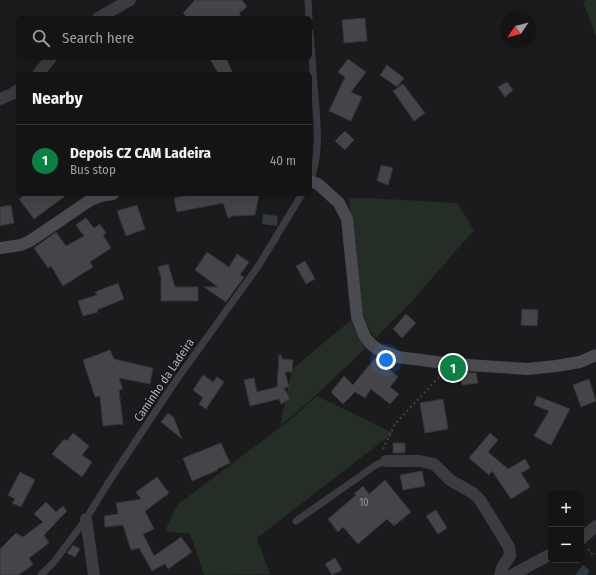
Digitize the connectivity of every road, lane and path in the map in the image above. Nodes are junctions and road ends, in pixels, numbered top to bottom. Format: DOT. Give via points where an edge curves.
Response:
graph roads {
  1 [pos="130,0"];
  2 [pos="308,0"];
  3 [pos="102,16"];
  4 [pos="309,16"];
  5 [pos="49,60"];
  6 [pos="312,60"];
  7 [pos="40,72"];
  8 [pos="16,91"];
  9 [pos="0,99"];
  10 [pos="312,176"];
  11 [pos="312,182"];
  12 [pos="100,196"];
  13 [pos="301,196"];
  14 [pos="0,248"];
  15 [pos="596,355"];
  16 [pos="452,364"];
  17 [pos="380,463"];
  18 [pos="86,519"];
  19 [pos="296,521"];
  20 [pos="596,526"];
  21 [pos="584,536"];
  22 [pos="548,556"];
  23 [pos="518,574"];
  24 [pos="41,575"];
  25 [pos="94,575"];
  26 [pos="500,575"];
  1 -- 3 [label="street"];
  2 -- 4 [label="lane"];
  5 -- 7 [label="street"];
  6 -- 10 [label="lane" via="317,126 316,156"];
  8 -- 9 [label="street"];
  11 -- 16 [label="main road" via="339,203 347,219 357,317 365,337 379,350 398,357"];
  12 -- 14 [label="main road" via="30,241"];
  13 -- 18 [label="lane, Caminho da Ladeira" via="259,265 175,382"];
  15 -- 16 [label="main road" via="580,362 528,369"];
  16 -- 17 [label="path" via="395,424"];
  17 -- 19 [label="lane"];
  17 -- 26 [label="street" via="420,461 434,464 450,480 473,493 509,547 510,556"];
  18 -- 24 [label="lane, Caminho da Ladeira"];
  18 -- 25 [label="street"];
  20 -- 21 [label="street"];
  22 -- 23 [label="street"];
}
